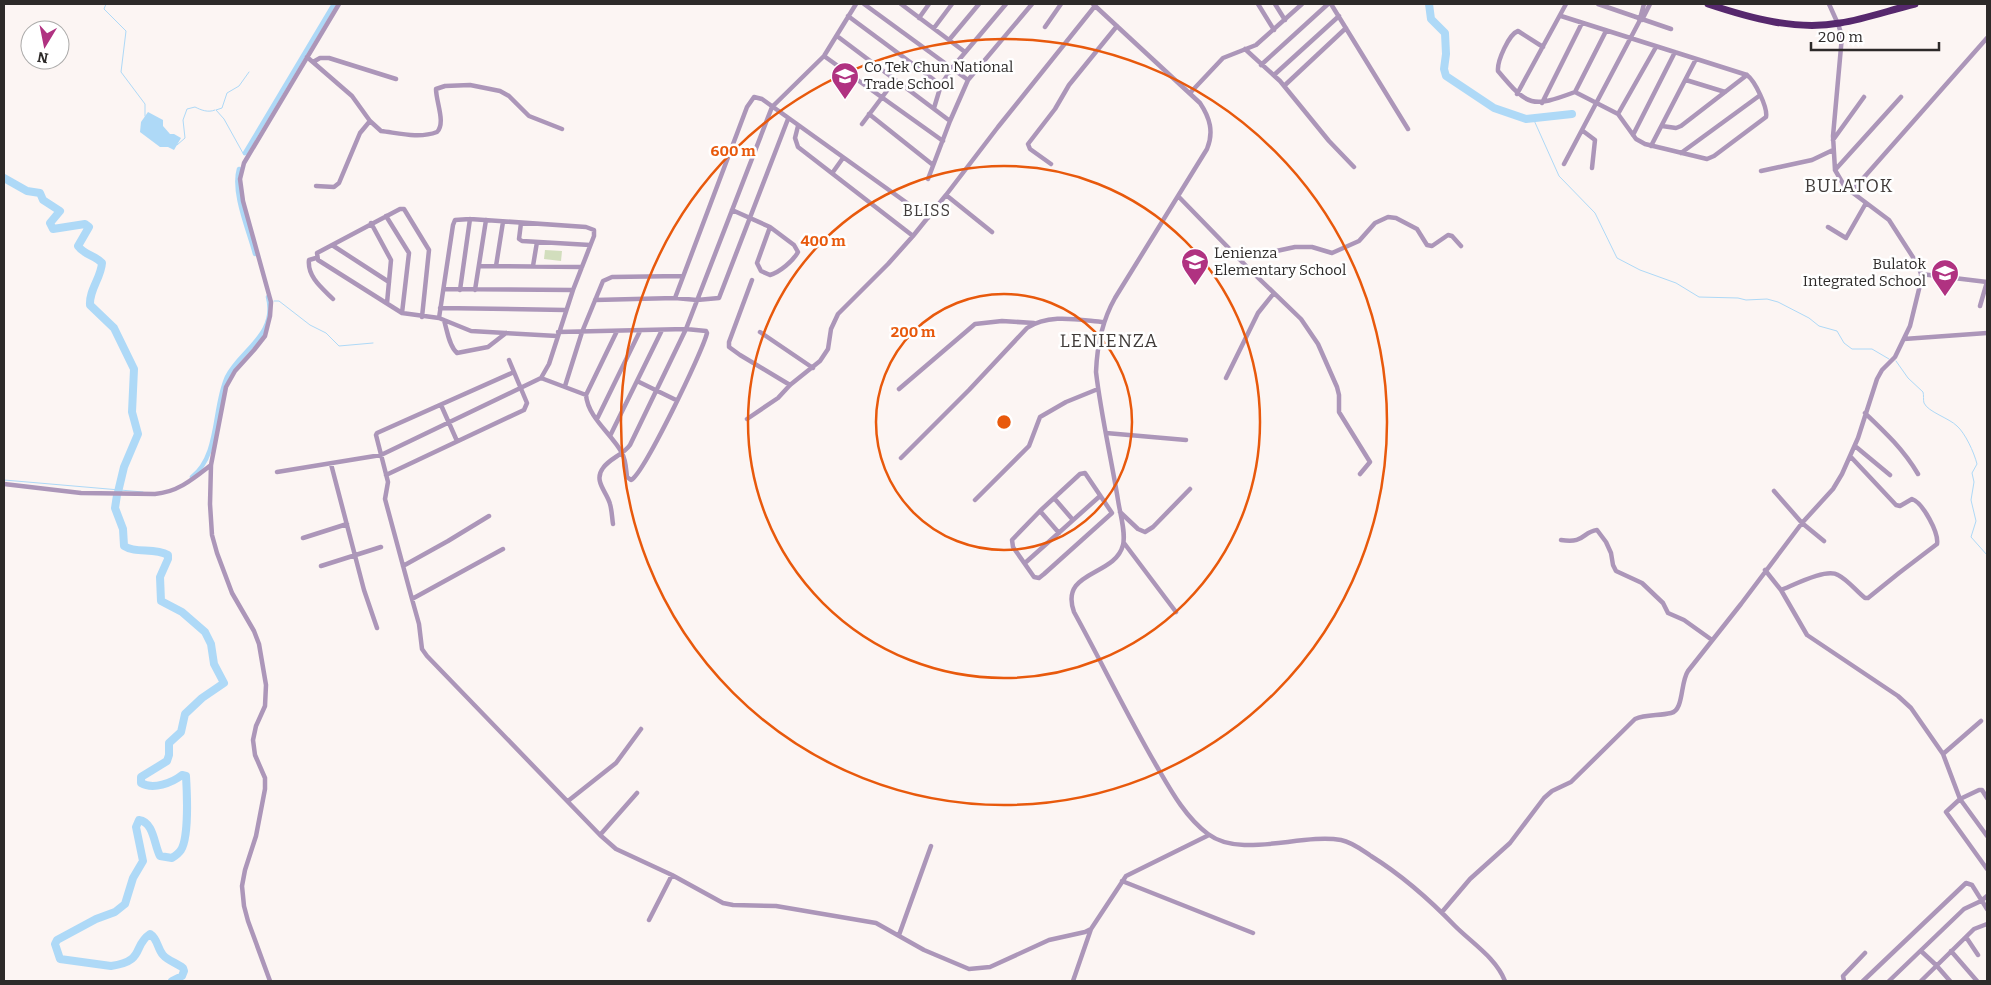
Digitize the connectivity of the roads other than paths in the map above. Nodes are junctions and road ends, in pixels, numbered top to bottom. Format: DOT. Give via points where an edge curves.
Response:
graph roads {
  1 [pos="339,4"];
  2 [pos="856,4"];
  3 [pos="864,4"];
  4 [pos="903,4"];
  5 [pos="929,4"];
  6 [pos="952,4"];
  7 [pos="979,4"];
  8 [pos="1006,4"];
  9 [pos="1032,4"];
  10 [pos="1061,4"];
  11 [pos="1258,4"];
  12 [pos="1275,4"];
  13 [pos="1292,4"];
  14 [pos="1302,4"];
  15 [pos="1330,4"];
  16 [pos="1566,4"];
  17 [pos="1598,4"];
  18 [pos="1644,4"];
  19 [pos="1650,4"];
  20 [pos="1713,4"];
  21 [pos="1829,4"];
  22 [pos="1915,4"];
  23 [pos="1094,5"];
  24 [pos="1296,10"];
  25 [pos="848,16"];
  26 [pos="1339,16"];
  27 [pos="1560,16"];
  28 [pos="919,18"];
  29 [pos="1641,19"];
  30 [pos="1285,20"];
  31 [pos="1582,23"];
  32 [pos="1838,24"];
  33 [pos="1117,26"];
  34 [pos="1045,27"];
  35 [pos="934,28"];
  36 [pos="1346,28"];
  37 [pos="1671,29"];
  38 [pos="1274,30"];
  39 [pos="1606,31"];
  40 [pos="837,36"];
  41 [pos="1987,38"];
  42 [pos="1630,39"];
  43 [pos="949,40"];
  44 [pos="1543,47"];
  45 [pos="1656,47"];
  46 [pos="1245,49"];
  47 [pos="965,52"];
  48 [pos="1675,52"];
  49 [pos="824,56"];
  50 [pos="307,57"];
  51 [pos="1696,58"];
  52 [pos="312,62"];
  53 [pos="1261,64"];
  54 [pos="952,68"];
  55 [pos="1274,75"];
  56 [pos="1747,75"];
  57 [pos="396,79"];
  58 [pos="895,80"];
  59 [pos="968,80"];
  60 [pos="1686,80"];
  61 [pos="942,85"];
  62 [pos="1284,86"];
  63 [pos="1575,92"];
  64 [pos="1725,92"];
  65 [pos="1190,93"];
  66 [pos="1517,94"];
  67 [pos="1760,96"];
  68 [pos="881,97"];
  69 [pos="1864,97"];
  70 [pos="1901,97"];
  71 [pos="1597,102"];
  72 [pos="1542,103"];
  73 [pos="772,107"];
  74 [pos="934,108"];
  75 [pos="869,114"];
  76 [pos="1618,114"];
  77 [pos="788,119"];
  78 [pos="370,121"];
  79 [pos="950,121"];
  80 [pos="862,124"];
  81 [pos="798,126"];
  82 [pos="1662,126"];
  83 [pos="562,129"];
  84 [pos="1408,129"];
  85 [pos="1583,131"];
  86 [pos="1633,134"];
  87 [pos="1833,140"];
  88 [pos="942,141"];
  89 [pos="1651,146"];
  90 [pos="1833,150"];
  91 [pos="1681,153"];
  92 [pos="843,158"];
  93 [pos="1051,164"];
  94 [pos="1564,164"];
  95 [pos="933,165"];
  96 [pos="1354,167"];
  97 [pos="1592,168"];
  98 [pos="1835,170"];
  99 [pos="1760,171"];
  100 [pos="833,172"];
  101 [pos="928,179"];
  102 [pos="316,186"];
  103 [pos="1851,192"];
  104 [pos="946,195"];
  105 [pos="1178,196"];
  106 [pos="1866,203"];
  107 [pos="732,210"];
  108 [pos="386,216"];
  109 [pos="752,218"];
  110 [pos="928,218"];
  111 [pos="470,219"];
  112 [pos="486,220"];
  113 [pos="504,222"];
  114 [pos="371,223"];
  115 [pos="521,223"];
  116 [pos="770,227"];
  117 [pos="1828,227"];
  118 [pos="992,232"];
  119 [pos="912,236"];
  120 [pos="537,242"];
  121 [pos="332,245"];
  122 [pos="590,245"];
  123 [pos="1461,246"];
  124 [pos="316,258"];
  125 [pos="1239,259"];
  126 [pos="479,266"];
  127 [pos="496,266"];
  128 [pos="533,266"];
  129 [pos="582,267"];
  130 [pos="1921,274"];
  131 [pos="682,276"];
  132 [pos="752,280"];
  133 [pos="389,282"];
  134 [pos="1987,282"];
  135 [pos="444,289"];
  136 [pos="460,290"];
  137 [pos="475,290"];
  138 [pos="573,290"];
  139 [pos="1274,293"];
  140 [pos="675,298"];
  141 [pos="333,299"];
  142 [pos="595,300"];
  143 [pos="697,300"];
  144 [pos="387,303"];
  145 [pos="1980,306"];
  146 [pos="440,308"];
  147 [pos="566,310"];
  148 [pos="402,313"];
  149 [pos="422,316"];
  150 [pos="442,319"];
  151 [pos="1104,322"];
  152 [pos="1034,323"];
  153 [pos="686,328"];
  154 [pos="640,330"];
  155 [pos="662,330"];
  156 [pos="617,331"];
  157 [pos="507,332"];
  158 [pos="582,332"];
  159 [pos="760,332"];
  160 [pos="1987,333"];
  161 [pos="558,334"];
  162 [pos="1904,339"];
  163 [pos="509,360"];
  164 [pos="813,368"];
  165 [pos="514,372"];
  166 [pos="541,378"];
  167 [pos="1226,378"];
  168 [pos="637,381"];
  169 [pos="790,385"];
  170 [pos="565,386"];
  171 [pos="522,388"];
  172 [pos="899,389"];
  173 [pos="1098,389"];
  174 [pos="657,391"];
  175 [pos="586,396"];
  176 [pos="676,400"];
  177 [pos="441,405"];
  178 [pos="1865,413"];
  179 [pos="597,419"];
  180 [pos="747,419"];
  181 [pos="449,423"];
  182 [pos="1106,433"];
  183 [pos="610,436"];
  184 [pos="1186,440"];
  185 [pos="458,441"];
  186 [pos="1855,446"];
  187 [pos="623,454"];
  188 [pos="381,455"];
  189 [pos="1850,456"];
  190 [pos="901,458"];
  191 [pos="331,464"];
  192 [pos="211,465"];
  193 [pos="277,472"];
  194 [pos="1360,474"];
  195 [pos="1918,474"];
  196 [pos="386,475"];
  197 [pos="1890,475"];
  198 [pos="4,484"];
  199 [pos="1190,489"];
  200 [pos="1774,491"];
  201 [pos="1100,496"];
  202 [pos="1054,498"];
  203 [pos="975,500"];
  204 [pos="1119,508"];
  205 [pos="1040,511"];
  206 [pos="1111,511"];
  207 [pos="489,516"];
  208 [pos="1073,520"];
  209 [pos="1802,523"];
  210 [pos="347,524"];
  211 [pos="613,524"];
  212 [pos="1059,533"];
  213 [pos="303,538"];
  214 [pos="1562,540"];
  215 [pos="1824,541"];
  216 [pos="1124,543"];
  217 [pos="381,547"];
  218 [pos="504,548"];
  219 [pos="354,555"];
  220 [pos="1025,563"];
  221 [pos="321,566"];
  222 [pos="403,566"];
  223 [pos="1765,570"];
  224 [pos="1781,590"];
  225 [pos="412,599"];
  226 [pos="1176,612"];
  227 [pos="377,628"];
  228 [pos="1712,640"];
  229 [pos="1981,721"];
  230 [pos="641,730"];
  231 [pos="1943,754"];
  232 [pos="637,793"];
  233 [pos="1987,798"];
  234 [pos="1960,799"];
  235 [pos="568,801"];
  236 [pos="600,835"];
  237 [pos="1209,835"];
  238 [pos="1987,836"];
  239 [pos="931,846"];
  240 [pos="1987,869"];
  241 [pos="672,875"];
  242 [pos="1122,881"];
  243 [pos="1987,896"];
  244 [pos="1981,901"];
  245 [pos="1987,909"];
  246 [pos="1442,912"];
  247 [pos="649,920"];
  248 [pos="1987,924"];
  249 [pos="1091,929"];
  250 [pos="1253,933"];
  251 [pos="899,935"];
  252 [pos="1966,937"];
  253 [pos="1921,951"];
  254 [pos="1951,951"];
  255 [pos="1865,953"];
  256 [pos="1978,955"];
  257 [pos="1936,965"];
  258 [pos="270,981"];
  259 [pos="1073,981"];
  260 [pos="1505,981"];
  261 [pos="1844,981"];
  262 [pos="1863,981"];
  263 [pos="1889,981"];
  264 [pos="1921,981"];
  265 [pos="1949,981"];
  266 [pos="1977,981"];
  1 -- 50 [label="street"];
  2 -- 25 [label="street"];
  3 -- 54 [label="street"];
  4 -- 28 [label="street"];
  5 -- 28 [label="street"];
  6 -- 35 [label="street"];
  7 -- 43 [label="street"];
  8 -- 47 [label="street"];
  9 -- 59 [label="street"];
  10 -- 34 [label="street"];
  11 -- 38 [label="street"];
  12 -- 30 [label="street"];
  13 -- 24 [label="street"];
  14 -- 24 [label="street"];
  15 -- 26 [label="street"];
  15 -- 53 [label="street"];
  16 -- 27 [label="street"];
  17 -- 29 [label="street"];
  18 -- 29 [label="street"];
  19 -- 29 [label="street"];
  20 -- 32 [label="highway" via="1762,20"];
  21 -- 32 [label="street"];
  22 -- 32 [label="highway"];
  23 -- 33 [label="street"];
  23 -- 104 [label="street"];
  24 -- 30 [label="street"];
  25 -- 40 [label="street"];
  25 -- 61 [label="street"];
  26 -- 36 [label="street"];
  26 -- 55 [label="street"];
  27 -- 31 [label="street"];
  27 -- 44 [label="street"];
  28 -- 35 [label="street"];
  29 -- 37 [label="street"];
  29 -- 42 [label="street"];
  30 -- 38 [label="street"];
  31 -- 39 [label="street"];
  31 -- 72 [label="street"];
  32 -- 87 [label="street" via="1842,43"];
  33 -- 65 [label="street"];
  33 -- 93 [label="street" via="1069,85 1028,144"];
  35 -- 43 [label="street"];
  36 -- 62 [label="street"];
  36 -- 84 [label="street"];
  38 -- 46 [label="street" via="1256,45"];
  39 -- 42 [label="street"];
  39 -- 63 [label="street"];
  40 -- 49 [label="street"];
  40 -- 58 [label="street"];
  41 -- 103 [label="street"];
  42 -- 45 [label="street"];
  42 -- 71 [label="street"];
  43 -- 47 [label="street"];
  44 -- 66 [label="street"];
  44 -- 66 [label="street" via="1518,31 1512,34 1499,61 1498,71"];
  45 -- 48 [label="street"];
  45 -- 76 [label="street"];
  46 -- 53 [label="street"];
  46 -- 65 [label="street" via="1223,58"];
  47 -- 54 [label="street"];
  48 -- 51 [label="street"];
  48 -- 86 [label="street"];
  49 -- 68 [label="street"];
  49 -- 73 [label="street"];
  50 -- 52 [label="street"];
  50 -- 192 [label="street" via="244,163 240,179 271,302 270,316 265,336 229,380"];
  51 -- 56 [label="street"];
  51 -- 60 [label="street"];
  52 -- 57 [label="street" via="328,58"];
  52 -- 78 [label="street" via="356,101"];
  53 -- 55 [label="street"];
  54 -- 59 [label="street"];
  54 -- 61 [label="street"];
  55 -- 62 [label="street"];
  56 -- 64 [label="street"];
  56 -- 67 [label="street"];
  58 -- 68 [label="street"];
  58 -- 74 [label="street"];
  59 -- 79 [label="street"];
  60 -- 64 [label="street"];
  60 -- 82 [label="street"];
  61 -- 74 [label="street"];
  62 -- 96 [label="street"];
  63 -- 71 [label="street"];
  63 -- 72 [label="street"];
  64 -- 82 [label="street" via="1681,126"];
  65 -- 105 [label="street" via="1206,112 1211,132 1206,150"];
  66 -- 72 [label="street"];
  67 -- 91 [label="street"];
  67 -- 91 [label="street" via="1767,110 1763,121 1710,158"];
  68 -- 75 [label="street"];
  68 -- 88 [label="street"];
  69 -- 87 [label="street"];
  70 -- 98 [label="street"];
  71 -- 76 [label="street"];
  71 -- 85 [label="street"];
  73 -- 77 [label="street"];
  73 -- 107 [label="street"];
  73 -- 131 [label="street" via="758,97 750,101"];
  74 -- 79 [label="street"];
  75 -- 80 [label="street"];
  75 -- 95 [label="street"];
  76 -- 86 [label="street"];
  77 -- 81 [label="street"];
  77 -- 109 [label="street"];
  78 -- 83 [label="street" via="380,131 402,135 437,132 441,123 436,89 470,85 503,92 526,114"];
  78 -- 102 [label="street" via="360,133 339,183 334,187"];
  79 -- 88 [label="street"];
  81 -- 92 [label="street"];
  81 -- 100 [label="street" via="795,138 798,147"];
  82 -- 89 [label="street"];
  85 -- 94 [label="street"];
  85 -- 97 [label="street" via="1595,140"];
  86 -- 89 [label="street" via="1640,142"];
  87 -- 90 [label="street"];
  88 -- 95 [label="street"];
  89 -- 91 [label="street"];
  90 -- 98 [label="street"];
  90 -- 99 [label="street" via="1812,160"];
  92 -- 100 [label="street"];
  92 -- 110 [label="street"];
  95 -- 101 [label="street"];
  98 -- 103 [label="street" via="1839,180"];
  100 -- 119 [label="street"];
  103 -- 106 [label="street"];
  104 -- 110 [label="street"];
  104 -- 118 [label="street"];
  105 -- 125 [label="street"];
  105 -- 151 [label="street"];
  106 -- 117 [label="street" via="1846,238"];
  106 -- 130 [label="street" via="1889,220"];
  107 -- 109 [label="street"];
  107 -- 143 [label="street"];
  108 -- 114 [label="street"];
  108 -- 148 [label="street" via="410,253"];
  108 -- 149 [label="street" via="404,209 428,249"];
  109 -- 116 [label="street"];
  109 -- 143 [label="street" via="722,294 716,299"];
  110 -- 119 [label="street"];
  111 -- 112 [label="street"];
  111 -- 135 [label="street" via="454,222"];
  111 -- 136 [label="street"];
  112 -- 113 [label="street"];
  112 -- 126 [label="street"];
  113 -- 115 [label="street"];
  113 -- 127 [label="street"];
  114 -- 121 [label="street"];
  114 -- 133 [label="street" via="391,258"];
  115 -- 120 [label="street" via="520,241"];
  115 -- 122 [label="street" via="591,228 595,233"];
  116 -- 116 [label="street" via="757,263 761,271 770,275 798,252 794,245"];
  119 -- 164 [label="street" via="838,314 833,321 825,355"];
  120 -- 122 [label="street"];
  120 -- 128 [label="street"];
  121 -- 124 [label="street" via="317,253"];
  121 -- 133 [label="street"];
  122 -- 129 [label="street"];
  123 -- 125 [label="street" via="1448,235 1432,246 1427,245 1417,229 1388,217 1374,224 1359,241 1336,252 1295,246"];
  124 -- 141 [label="street" via="309,260 309,266 320,289"];
  124 -- 144 [label="street"];
  125 -- 139 [label="street"];
  126 -- 127 [label="street"];
  126 -- 137 [label="street"];
  127 -- 128 [label="street"];
  128 -- 129 [label="street"];
  129 -- 138 [label="street"];
  130 -- 134 [label="street"];
  130 -- 162 [label="street" via="1915,307"];
  131 -- 140 [label="street"];
  131 -- 142 [label="street" via="607,278 600,285"];
  132 -- 169 [label="street" via="729,347"];
  133 -- 144 [label="street"];
  134 -- 145 [label="street"];
  135 -- 136 [label="street"];
  135 -- 146 [label="street"];
  136 -- 137 [label="street"];
  137 -- 138 [label="street"];
  138 -- 147 [label="street"];
  139 -- 167 [label="street" via="1258,313"];
  139 -- 194 [label="street" via="1301,319 1318,344 1337,387 1339,412 1370,462"];
  140 -- 142 [label="street"];
  140 -- 143 [label="street"];
  142 -- 158 [label="street"];
  143 -- 153 [label="street"];
  144 -- 148 [label="street"];
  146 -- 147 [label="street"];
  146 -- 150 [label="street"];
  147 -- 161 [label="street"];
  148 -- 149 [label="street"];
  149 -- 150 [label="street"];
  150 -- 157 [label="street" via="471,331"];
  150 -- 157 [label="street" via="457,353 488,347"];
  151 -- 152 [label="street" via="1064,318"];
  151 -- 173 [label="street" via="1097,358"];
  152 -- 172 [label="street" via="1002,321 975,324"];
  152 -- 190 [label="street"];
  153 -- 155 [label="street"];
  153 -- 174 [label="street"];
  153 -- 176 [label="street" via="706,330 707,333"];
  154 -- 155 [label="street"];
  154 -- 156 [label="street"];
  154 -- 179 [label="street"];
  155 -- 168 [label="street"];
  156 -- 158 [label="street"];
  156 -- 175 [label="street"];
  157 -- 161 [label="street"];
  158 -- 161 [label="street"];
  158 -- 170 [label="street"];
  159 -- 164 [label="street"];
  160 -- 162 [label="street"];
  161 -- 166 [label="street" via="546,372"];
  162 -- 178 [label="street" via="1895,357 1880,373"];
  163 -- 165 [label="street"];
  164 -- 169 [label="street"];
  165 -- 171 [label="street"];
  165 -- 177 [label="street"];
  166 -- 170 [label="street"];
  166 -- 171 [label="street"];
  168 -- 174 [label="street"];
  168 -- 183 [label="street"];
  169 -- 180 [label="street" via="778,398"];
  170 -- 175 [label="street"];
  171 -- 181 [label="street"];
  171 -- 185 [label="street" via="527,403 524,410"];
  173 -- 182 [label="street"];
  173 -- 203 [label="street" via="1040,417 1029,446"];
  174 -- 176 [label="street"];
  174 -- 187 [label="street"];
  175 -- 179 [label="street"];
  176 -- 187 [label="street" via="634,479 627,476"];
  177 -- 181 [label="street"];
  177 -- 188 [label="street" via="377,433"];
  178 -- 186 [label="street"];
  178 -- 195 [label="street" via="1895,441"];
  179 -- 183 [label="street"];
  181 -- 185 [label="street"];
  181 -- 188 [label="street"];
  182 -- 184 [label="street"];
  182 -- 204 [label="street"];
  183 -- 187 [label="street"];
  185 -- 196 [label="street"];
  186 -- 189 [label="street"];
  186 -- 197 [label="street"];
  187 -- 211 [label="street" via="603,467 599,479 610,503"];
  188 -- 191 [label="street"];
  188 -- 196 [label="street"];
  189 -- 209 [label="street" via="1832,489"];
  189 -- 224 [label="street" via="1896,505 1912,499 1918,503 1932,526 1937,544 1868,598 1834,573"];
  191 -- 193 [label="street"];
  191 -- 210 [label="street"];
  192 -- 198 [label="street" via="181,488 164,494 81,493"];
  192 -- 258 [label="street" via="212,535 225,577 259,644 266,685 266,702 253,740 255,755 265,778 265,789 242,886 248,921"];
  196 -- 222 [label="street" via="389,486 385,499"];
  199 -- 204 [label="street" via="1145,532 1138,529"];
  200 -- 209 [label="street"];
  201 -- 202 [label="street" via="1087,474 1083,473"];
  201 -- 206 [label="street"];
  201 -- 208 [label="street"];
  202 -- 205 [label="street"];
  202 -- 208 [label="street"];
  204 -- 206 [label="street"];
  204 -- 216 [label="street"];
  205 -- 212 [label="street"];
  205 -- 220 [label="street" via="1012,540 1013,547"];
  206 -- 220 [label="street" via="1041,577 1034,577"];
  207 -- 222 [label="street"];
  208 -- 212 [label="street"];
  209 -- 215 [label="street"];
  209 -- 223 [label="street"];
  210 -- 213 [label="street"];
  210 -- 219 [label="street"];
  212 -- 220 [label="street"];
  214 -- 228 [label="street" via="1576,542 1597,530 1612,553 1616,571 1642,583 1663,603 1668,613"];
  216 -- 226 [label="street"];
  216 -- 237 [label="street" via="1118,556 1076,586 1070,598 1071,604 1167,784 1189,816"];
  217 -- 219 [label="street"];
  218 -- 225 [label="street"];
  219 -- 221 [label="street"];
  219 -- 227 [label="street"];
  222 -- 225 [label="street"];
  223 -- 224 [label="street"];
  223 -- 228 [label="street"];
  224 -- 231 [label="street" via="1807,635 1905,701"];
  225 -- 235 [label="street" via="422,649 427,656"];
  228 -- 246 [label="street" via="1684,676 1680,702 1674,712 1635,719 1571,782 1544,798 1510,843 1470,879"];
  229 -- 231 [label="street"];
  230 -- 235 [label="street" via="616,763"];
  231 -- 234 [label="street"];
  232 -- 236 [label="street"];
  233 -- 234 [label="street" via="1979,790"];
  234 -- 238 [label="street"];
  234 -- 240 [label="street" via="1946,814"];
  235 -- 236 [label="street"];
  236 -- 241 [label="street" via="616,849"];
  237 -- 242 [label="street" via="1135,871"];
  237 -- 246 [label="street" via="1250,846 1312,838 1344,840 1398,873"];
  239 -- 251 [label="street"];
  241 -- 247 [label="street"];
  241 -- 251 [label="street" via="728,904 776,906 858,918"];
  242 -- 249 [label="street"];
  242 -- 250 [label="street"];
  243 -- 244 [label="street"];
  244 -- 245 [label="street"];
  244 -- 253 [label="street" via="1964,909"];
  244 -- 262 [label="street" via="1972,885 1966,883"];
  246 -- 260 [label="street" via="1487,956"];
  248 -- 252 [label="street"];
  249 -- 251 [label="street" via="1049,940 981,969 969,969 924,950"];
  249 -- 259 [label="street"];
  252 -- 254 [label="street"];
  252 -- 256 [label="street"];
  253 -- 257 [label="street"];
  253 -- 263 [label="street"];
  254 -- 257 [label="street"];
  254 -- 266 [label="street"];
  255 -- 261 [label="street" via="1843,976"];
  257 -- 264 [label="street"];
  257 -- 265 [label="street"];
}
